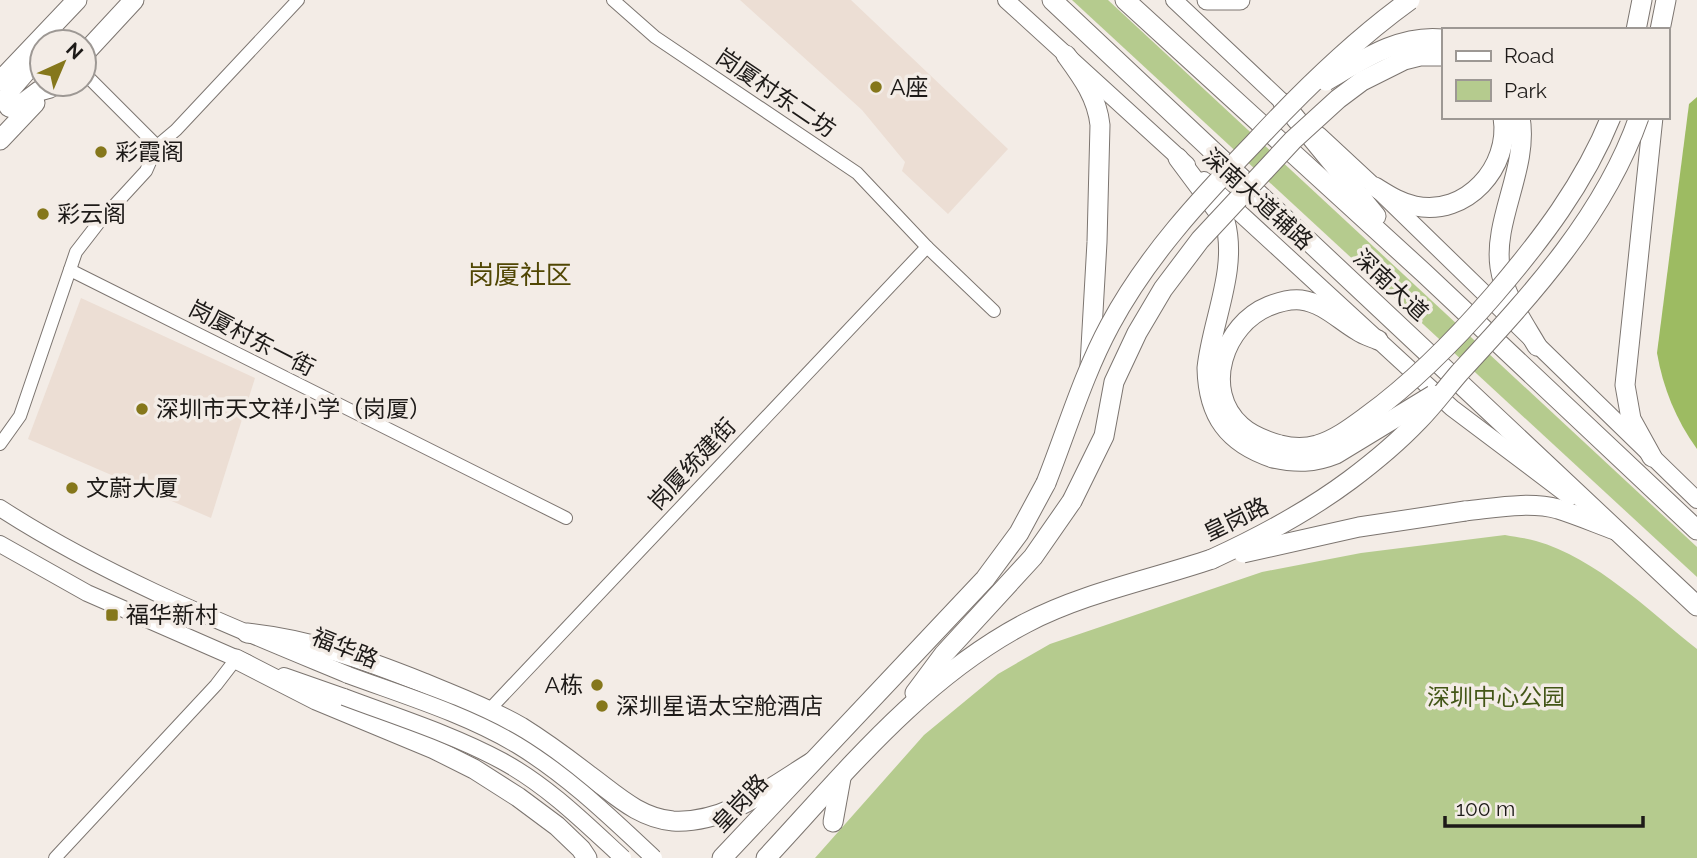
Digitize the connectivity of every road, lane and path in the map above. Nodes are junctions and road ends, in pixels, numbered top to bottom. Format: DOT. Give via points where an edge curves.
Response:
graph roads {
  1 [pos="78,0"];
  2 [pos="134,0"];
  3 [pos="298,0"];
  4 [pos="613,0"];
  5 [pos="1006,0"];
  6 [pos="1052,0"];
  7 [pos="1125,0"];
  8 [pos="1174,0"];
  9 [pos="1208,0"];
  10 [pos="1239,0"];
  11 [pos="1410,0"];
  12 [pos="1642,0"];
  13 [pos="1062,7"];
  14 [pos="56,23"];
  15 [pos="54,28"];
  16 [pos="1636,28"];
  17 [pos="98,39"];
  18 [pos="1442,39"];
  19 [pos="1066,55"];
  20 [pos="1442,56"];
  21 [pos="28,69"];
  22 [pos="2,81"];
  23 [pos="98,87"];
  24 [pos="30,98"];
  25 [pos="40,98"];
  26 [pos="1290,100"];
  27 [pos="1503,119"];
  28 [pos="1520,119"];
  29 [pos="1610,119"];
  30 [pos="1638,119"];
  31 [pos="1653,119"];
  32 [pos="0,140"];
  33 [pos="157,146"];
  34 [pos="1178,158"];
  35 [pos="1375,187"];
  36 [pos="927,247"];
  37 [pos="70,270"];
  38 [pos="1424,273"];
  39 [pos="994,312"];
  40 [pos="1378,340"];
  41 [pos="1537,346"];
  42 [pos="1090,365"];
  43 [pos="1446,387"];
  44 [pos="0,443"];
  45 [pos="1277,452"];
  46 [pos="1652,457"];
  47 [pos="1697,500"];
  48 [pos="0,508"];
  49 [pos="566,518"];
  50 [pos="1615,530"];
  51 [pos="1697,530"];
  52 [pos="0,544"];
  53 [pos="1212,559"];
  54 [pos="1662,573"];
  55 [pos="1697,588"];
  56 [pos="1697,606"];
  57 [pos="247,633"];
  58 [pos="236,659"];
  59 [pos="489,710"];
  60 [pos="899,717"];
  61 [pos="812,762"];
  62 [pos="841,778"];
  63 [pos="611,792"];
  64 [pos="833,822"];
  65 [pos="570,838"];
  66 [pos="55,858"];
  67 [pos="587,858"];
  68 [pos="623,858"];
  69 [pos="654,858"];
  70 [pos="722,858"];
  71 [pos="766,858"];
  1 -- 14 [label="main road"];
  2 -- 17 [label="main road"];
  3 -- 33 [label="street"];
  4 -- 36 [label="street, 岗厦村东二坊" via="655,37 856,173"];
  5 -- 19 [label="main road, 深南大道辅路"];
  6 -- 13 [label="main road, 深南大道"];
  7 -- 38 [label="main road, 深南大道"];
  8 -- 26 [label="main road"];
  9 -- 10 [label="main road"];
  11 -- 26 [label="main road, 皇岗路, bridge"];
  12 -- 16 [label="main road"];
  13 -- 50 [label="main road, 深南大道"];
  14 -- 15 [label="main road"];
  14 -- 22 [label="main road"];
  18 -- 26 [label="main road, bridge" via="1413,40 1388,48"];
  19 -- 34 [label="main road, 深南大道辅路"];
  19 -- 42 [label="main road" via="1087,84 1099,112"];
  20 -- 60 [label="main road, bridge" via="1404,60 1338,99 1200,240 1136,333 1114,382 1104,436 1072,501 1033,557 944,654"];
  21 -- 24 [label="main road" via="5,101 15,109"];
  23 -- 33 [label="street"];
  25 -- 32 [label="main road"];
  26 -- 35 [label="main road"];
  26 -- 38 [label="main road"];
  26 -- 42 [label="main road, 皇岗路, bridge" via="1157,252 1125,297"];
  27 -- 35 [label="main road" via="1505,137 1499,160 1485,181 1464,198 1440,207 1415,206"];
  28 -- 41 [label="main road" via="1520,153 1501,239 1500,267 1508,294"];
  29 -- 45 [label="main road, bridge" via="1579,183 1546,232 1449,344 1392,398 1331,439"];
  30 -- 43 [label="main road, 皇岗路, bridge" via="1608,185 1580,230"];
  31 -- 46 [label="main road" via="1627,372 1628,410"];
  33 -- 37 [label="street" via="146,171 76,252"];
  34 -- 40 [label="main road, 深南大道辅路"];
  34 -- 45 [label="main road" via="1225,221 1228,232 1229,256 1207,368 1213,408 1236,440 1248,448"];
  35 -- 41 [label="main road"];
  36 -- 39 [label="street, 岗厦村东二坊"];
  36 -- 59 [label="street, 岗厦统建街"];
  37 -- 44 [label="street" via="20,416"];
  37 -- 49 [label="street, 岗厦村东一街"];
  38 -- 51 [label="main road, 深南大道"];
  40 -- 45 [label="main road" via="1302,300 1274,304 1241,324 1224,356 1224,399 1240,425"];
  40 -- 50 [label="main road, 深南大道辅路" via="1452,408"];
  41 -- 46 [label="main road"];
  42 -- 61 [label="main road, 皇岗路, bridge" via="1046,482 1019,533 985,579"];
  43 -- 45 [label="main road, bridge" via="1336,454 1305,463"];
  43 -- 53 [label="main road, 皇岗路, bridge" via="1419,420 1352,479 1283,524"];
  46 -- 47 [label="main road"];
  48 -- 57 [label="main road, 福华路" via="103,565"];
  50 -- 53 [label="main road, bridge" via="1557,509 1516,506 1359,527"];
  50 -- 54 [label="main road, 深南大道"];
  52 -- 58 [label="main road, 福华路" via="87,593"];
  53 -- 60 [label="main road, 皇岗路" via="1093,596 1027,623 966,661"];
  54 -- 55 [label="main road"];
  54 -- 56 [label="main road, 深南大道"];
  57 -- 59 [label="main road" via="320,645"];
  57 -- 69 [label="main road, 福华路, bridge" via="453,714 515,744 590,799"];
  58 -- 65 [label="main road" via="316,700 474,769"];
  58 -- 66 [label="street"];
  58 -- 68 [label="main road, 福华路, bridge" via="458,740 503,762 560,802"];
  59 -- 63 [label="main road" via="543,741"];
  60 -- 62 [label="main road, 皇岗路"];
  61 -- 63 [label="main road" via="742,805 693,820 643,813"];
  61 -- 70 [label="main road, 皇岗路"];
  62 -- 64 [label="main road"];
  62 -- 71 [label="main road, 皇岗路"];
  63 -- 65 [label="main road" via="619,808 612,834 588,845"];
  65 -- 67 [label="main road"];
}
